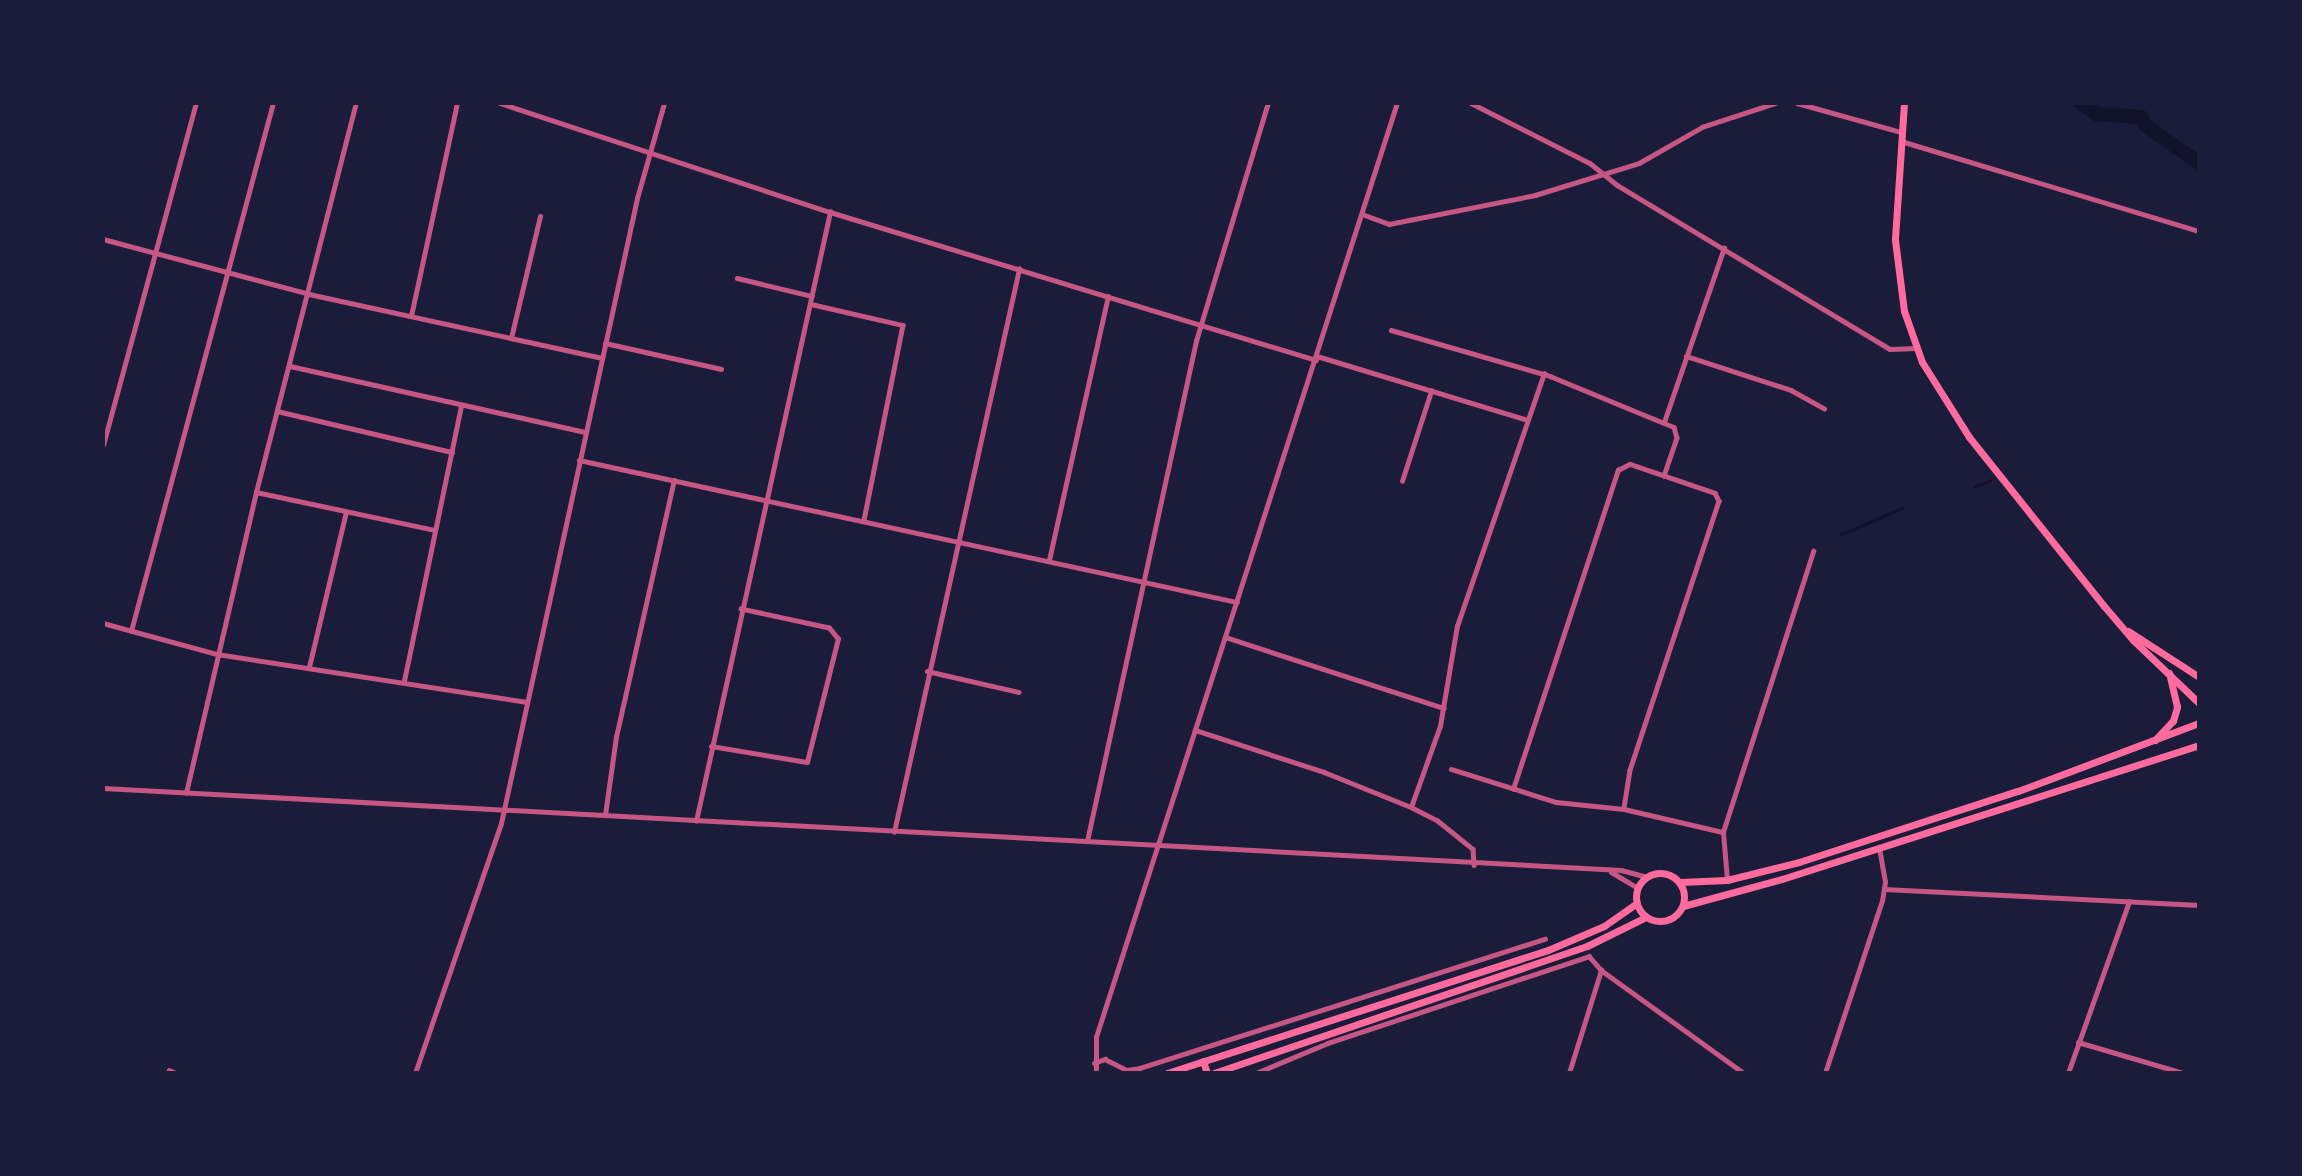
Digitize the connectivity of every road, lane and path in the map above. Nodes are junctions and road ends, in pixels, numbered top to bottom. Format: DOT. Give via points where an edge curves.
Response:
graph roads {
  1 [pos="196,103"];
  2 [pos="272,103"];
  3 [pos="356,103"];
  4 [pos="457,103"];
  5 [pos="500,103"];
  6 [pos="664,103"];
  7 [pos="1268,103"];
  8 [pos="1396,103"];
  9 [pos="1471,103"];
  10 [pos="1775,103"];
  11 [pos="1797,103"];
  12 [pos="1904,103"];
  13 [pos="1901,136"];
  14 [pos="649,153"];
  15 [pos="1605,174"];
  16 [pos="830,212"];
  17 [pos="1362,214"];
  18 [pos="540,216"];
  19 [pos="2199,231"];
  20 [pos="103,239"];
  21 [pos="1724,248"];
  22 [pos="155,252"];
  23 [pos="1019,270"];
  24 [pos="227,273"];
  25 [pos="737,278"];
  26 [pos="309,294"];
  27 [pos="812,296"];
  28 [pos="1108,297"];
  29 [pos="811,304"];
  30 [pos="411,316"];
  31 [pos="1200,326"];
  32 [pos="1391,330"];
  33 [pos="511,338"];
  34 [pos="605,343"];
  35 [pos="1916,348"];
  36 [pos="1686,356"];
  37 [pos="602,358"];
  38 [pos="1317,358"];
  39 [pos="290,366"];
  40 [pos="721,369"];
  41 [pos="1544,374"];
  42 [pos="1431,391"];
  43 [pos="461,406"];
  44 [pos="1824,408"];
  45 [pos="277,411"];
  46 [pos="1527,420"];
  47 [pos="1664,422"];
  48 [pos="585,432"];
  49 [pos="103,445"];
  50 [pos="452,452"];
  51 [pos="579,460"];
  52 [pos="1664,476"];
  53 [pos="674,480"];
  54 [pos="1402,481"];
  55 [pos="256,492"];
  56 [pos="767,499"];
  57 [pos="346,512"];
  58 [pos="864,521"];
  59 [pos="435,530"];
  60 [pos="958,540"];
  61 [pos="1813,551"];
  62 [pos="1049,560"];
  63 [pos="1143,581"];
  64 [pos="1237,602"];
  65 [pos="741,608"];
  66 [pos="103,623"];
  67 [pos="2122,627"];
  68 [pos="131,631"];
  69 [pos="1225,637"];
  70 [pos="217,653"];
  71 [pos="309,667"];
  72 [pos="927,671"];
  73 [pos="2168,671"];
  74 [pos="2199,677"];
  75 [pos="404,681"];
  76 [pos="1018,692"];
  77 [pos="526,702"];
  78 [pos="2199,703"];
  79 [pos="1444,708"];
  80 [pos="2199,723"];
  81 [pos="1195,730"];
  82 [pos="2155,740"];
  83 [pos="2199,745"];
  84 [pos="711,746"];
  85 [pos="1451,769"];
  86 [pos="103,788"];
  87 [pos="1513,789"];
  88 [pos="186,793"];
  89 [pos="1411,807"];
  90 [pos="504,808"];
  91 [pos="1624,809"];
  92 [pos="605,815"];
  93 [pos="696,822"];
  94 [pos="1723,832"];
  95 [pos="894,833"];
  96 [pos="1087,841"];
  97 [pos="1158,845"];
  98 [pos="1879,848"];
  99 [pos="1474,865"];
  100 [pos="1611,872"];
  101 [pos="1647,877"];
  102 [pos="1727,880"];
  103 [pos="1679,882"];
  104 [pos="1638,888"];
  105 [pos="1884,889"];
  106 [pos="2129,901"];
  107 [pos="1637,903"];
  108 [pos="2199,905"];
  109 [pos="1683,906"];
  110 [pos="1646,917"];
  111 [pos="1545,939"];
  112 [pos="1601,970"];
  113 [pos="2078,1042"];
  114 [pos="1203,1061"];
  115 [pos="1094,1063"];
  116 [pos="169,1070"];
  117 [pos="176,1073"];
  118 [pos="415,1073"];
  119 [pos="1096,1073"];
  120 [pos="1167,1073"];
  121 [pos="1207,1073"];
  122 [pos="1214,1073"];
  123 [pos="1256,1073"];
  124 [pos="1569,1073"];
  125 [pos="1744,1073"];
  126 [pos="1825,1073"];
  127 [pos="2068,1073"];
  128 [pos="2183,1073"];
  1 -- 22 [label="street"];
  2 -- 24 [label="street"];
  3 -- 26 [label="street"];
  4 -- 30 [label="street"];
  5 -- 14 [label="street"];
  6 -- 14 [label="street"];
  7 -- 31 [label="street"];
  8 -- 17 [label="street"];
  9 -- 15 [label="street"];
  10 -- 15 [label="street" via="1702,127 1639,163"];
  11 -- 13 [label="street"];
  12 -- 13 [label="highway"];
  13 -- 19 [label="street"];
  13 -- 35 [label="highway" via="1895,240 1904,311"];
  14 -- 16 [label="street"];
  14 -- 34 [label="street"];
  15 -- 17 [label="street" via="1535,195 1389,224"];
  15 -- 21 [label="street"];
  16 -- 23 [label="street"];
  16 -- 27 [label="street"];
  17 -- 38 [label="street"];
  18 -- 33 [label="street"];
  20 -- 22 [label="street"];
  21 -- 35 [label="street" via="1890,349"];
  21 -- 36 [label="street"];
  22 -- 24 [label="street"];
  22 -- 49 [label="street"];
  23 -- 28 [label="street"];
  23 -- 60 [label="street"];
  24 -- 26 [label="street"];
  24 -- 68 [label="street"];
  25 -- 27 [label="street"];
  26 -- 30 [label="street"];
  26 -- 39 [label="street"];
  27 -- 29 [label="street"];
  28 -- 31 [label="street"];
  28 -- 62 [label="street"];
  29 -- 56 [label="street"];
  29 -- 58 [label="street" via="903,325"];
  30 -- 33 [label="street"];
  31 -- 38 [label="street"];
  31 -- 63 [label="street"];
  32 -- 41 [label="street"];
  33 -- 37 [label="street"];
  34 -- 37 [label="street"];
  34 -- 40 [label="street"];
  35 -- 67 [label="highway" via="1947,405"];
  36 -- 44 [label="street" via="1791,390"];
  36 -- 47 [label="street"];
  37 -- 48 [label="street"];
  38 -- 42 [label="street"];
  38 -- 64 [label="street"];
  39 -- 43 [label="street"];
  39 -- 45 [label="street"];
  41 -- 46 [label="street"];
  41 -- 47 [label="street"];
  42 -- 46 [label="street"];
  42 -- 54 [label="street"];
  43 -- 48 [label="street"];
  43 -- 50 [label="street"];
  45 -- 50 [label="street"];
  45 -- 55 [label="street"];
  46 -- 79 [label="street" via="1457,625"];
  47 -- 52 [label="street" via="1676,430"];
  48 -- 51 [label="street"];
  50 -- 59 [label="street"];
  51 -- 53 [label="street"];
  51 -- 77 [label="street"];
  52 -- 87 [label="street" via="1630,464 1618,470"];
  52 -- 91 [label="street" via="1715,493 1719,501 1630,770"];
  53 -- 56 [label="street"];
  53 -- 92 [label="street" via="616,737"];
  55 -- 57 [label="street"];
  55 -- 70 [label="street"];
  56 -- 58 [label="street"];
  56 -- 65 [label="street"];
  57 -- 59 [label="street"];
  57 -- 71 [label="street"];
  58 -- 60 [label="street"];
  59 -- 75 [label="street"];
  60 -- 62 [label="street"];
  60 -- 72 [label="street"];
  61 -- 94 [label="street"];
  62 -- 63 [label="street"];
  63 -- 64 [label="street"];
  63 -- 96 [label="street"];
  64 -- 69 [label="street"];
  65 -- 84 [label="street"];
  65 -- 84 [label="street" via="829,628 838,639 807,762"];
  66 -- 68 [label="street"];
  67 -- 73 [label="highway"];
  67 -- 74 [label="highway"];
  68 -- 70 [label="street"];
  69 -- 79 [label="street"];
  69 -- 81 [label="street"];
  70 -- 71 [label="street"];
  70 -- 88 [label="street"];
  71 -- 75 [label="street"];
  72 -- 76 [label="street"];
  72 -- 95 [label="street"];
  73 -- 78 [label="highway"];
  73 -- 82 [label="highway" via="2177,707 2173,721"];
  75 -- 77 [label="street"];
  77 -- 90 [label="street"];
  79 -- 89 [label="street"];
  80 -- 82 [label="highway"];
  81 -- 89 [label="street" via="1324,772"];
  81 -- 97 [label="street"];
  82 -- 102 [label="highway" via="1968,808"];
  83 -- 98 [label="highway"];
  84 -- 93 [label="street"];
  85 -- 87 [label="street"];
  86 -- 88 [label="street"];
  87 -- 91 [label="street" via="1556,802"];
  88 -- 90 [label="street"];
  89 -- 99 [label="street" via="1437,820 1473,849"];
  90 -- 92 [label="street"];
  90 -- 118 [label="street"];
  91 -- 94 [label="street"];
  92 -- 93 [label="street"];
  93 -- 95 [label="street"];
  94 -- 102 [label="street"];
  95 -- 96 [label="street"];
  96 -- 97 [label="street"];
  97 -- 99 [label="street"];
  97 -- 115 [label="street" via="1096,1037"];
  98 -- 105 [label="street"];
  98 -- 109 [label="highway"];
  99 -- 100 [label="street"];
  100 -- 101 [label="street"];
  100 -- 104 [label="street"];
  101 -- 103 [label="highway" via="1661,873"];
  101 -- 104 [label="highway"];
  102 -- 103 [label="highway"];
  103 -- 109 [label="highway"];
  104 -- 107 [label="highway"];
  105 -- 106 [label="street"];
  105 -- 126 [label="street"];
  106 -- 108 [label="street"];
  106 -- 113 [label="street"];
  107 -- 110 [label="highway"];
  107 -- 114 [label="highway" via="1604,926 1548,950"];
  109 -- 110 [label="highway" via="1666,921"];
  110 -- 122 [label="highway" via="1587,946"];
  111 -- 115 [label="street" via="1140,1068 1127,1070 1105,1059"];
  112 -- 123 [label="street" via="1589,956 1328,1043"];
  112 -- 124 [label="street"];
  112 -- 125 [label="street"];
  113 -- 127 [label="street"];
  113 -- 128 [label="street"];
  114 -- 120 [label="highway"];
  114 -- 121 [label="highway"];
  115 -- 119 [label="street"];
  116 -- 117 [label="street"];
}
